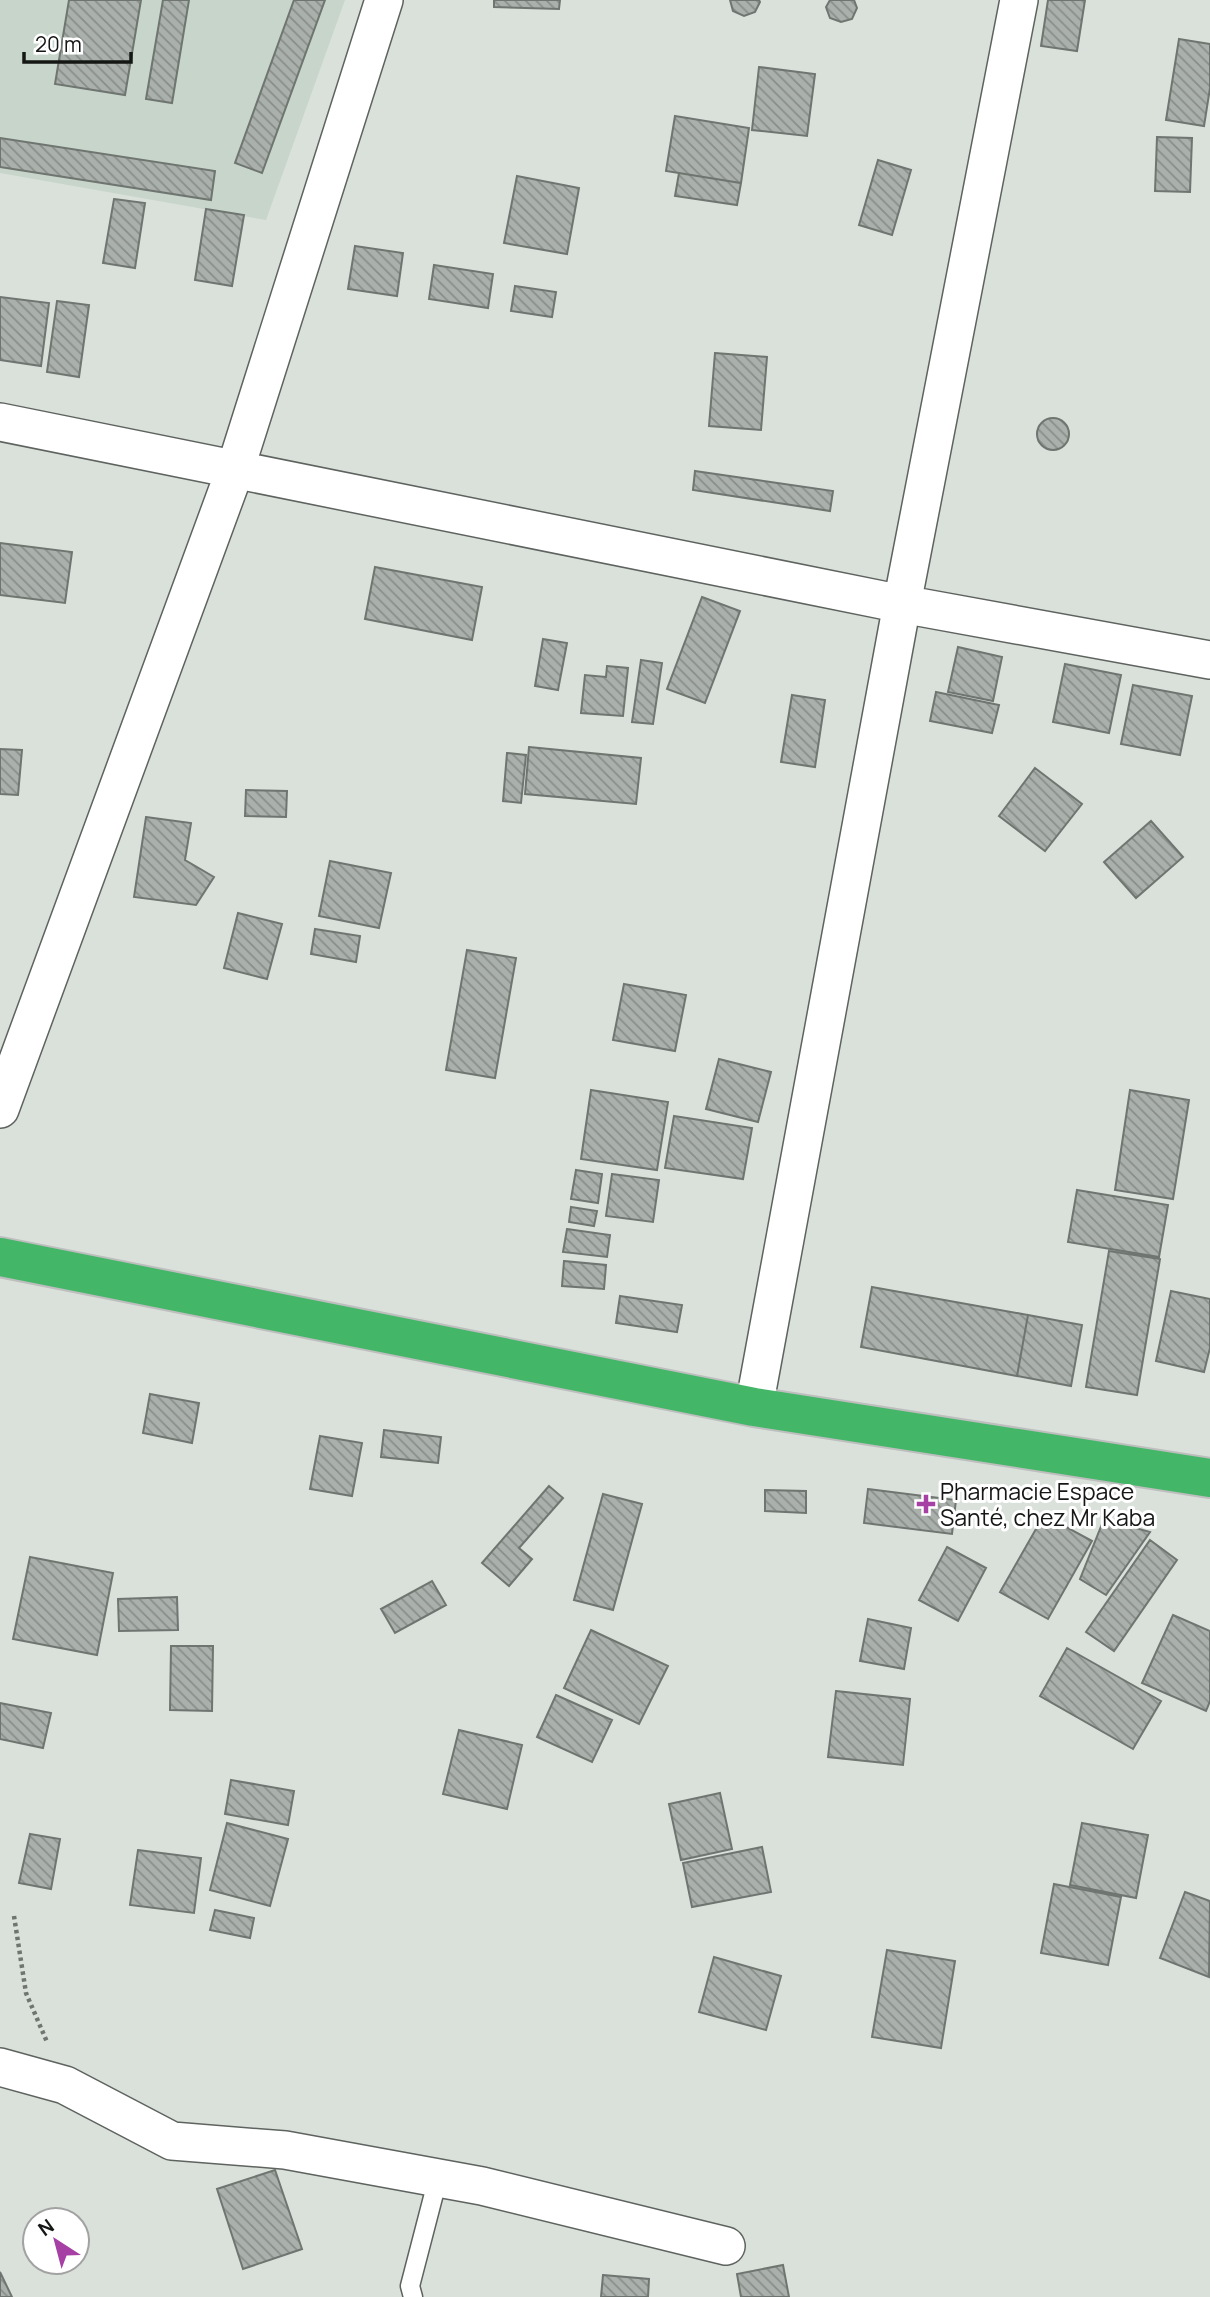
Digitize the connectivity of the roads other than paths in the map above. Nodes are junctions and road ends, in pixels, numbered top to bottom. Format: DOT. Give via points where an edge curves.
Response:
graph roads {
  1 [pos="384,0"];
  2 [pos="1019,0"];
  3 [pos="0,422"];
  4 [pos="235,470"];
  5 [pos="902,604"];
  6 [pos="1210,660"];
  7 [pos="0,1109"];
  8 [pos="0,1257"];
  9 [pos="754,1407"];
  10 [pos="1210,1478"];
  11 [pos="0,2067"];
  12 [pos="438,2178"];
  13 [pos="726,2246"];
  14 [pos="413,2297"];
  1 -- 4 [label="street"];
  2 -- 5 [label="street"];
  3 -- 4 [label="street"];
  4 -- 5 [label="street"];
  4 -- 7 [label="street"];
  5 -- 6 [label="street"];
  5 -- 9 [label="street"];
  8 -- 9 [label="highway"];
  9 -- 10 [label="highway"];
  11 -- 12 [label="street" via="65,2085 172,2141 285,2150"];
  12 -- 13 [label="street"];
  12 -- 14 [label="lane" via="410,2287"];
}
